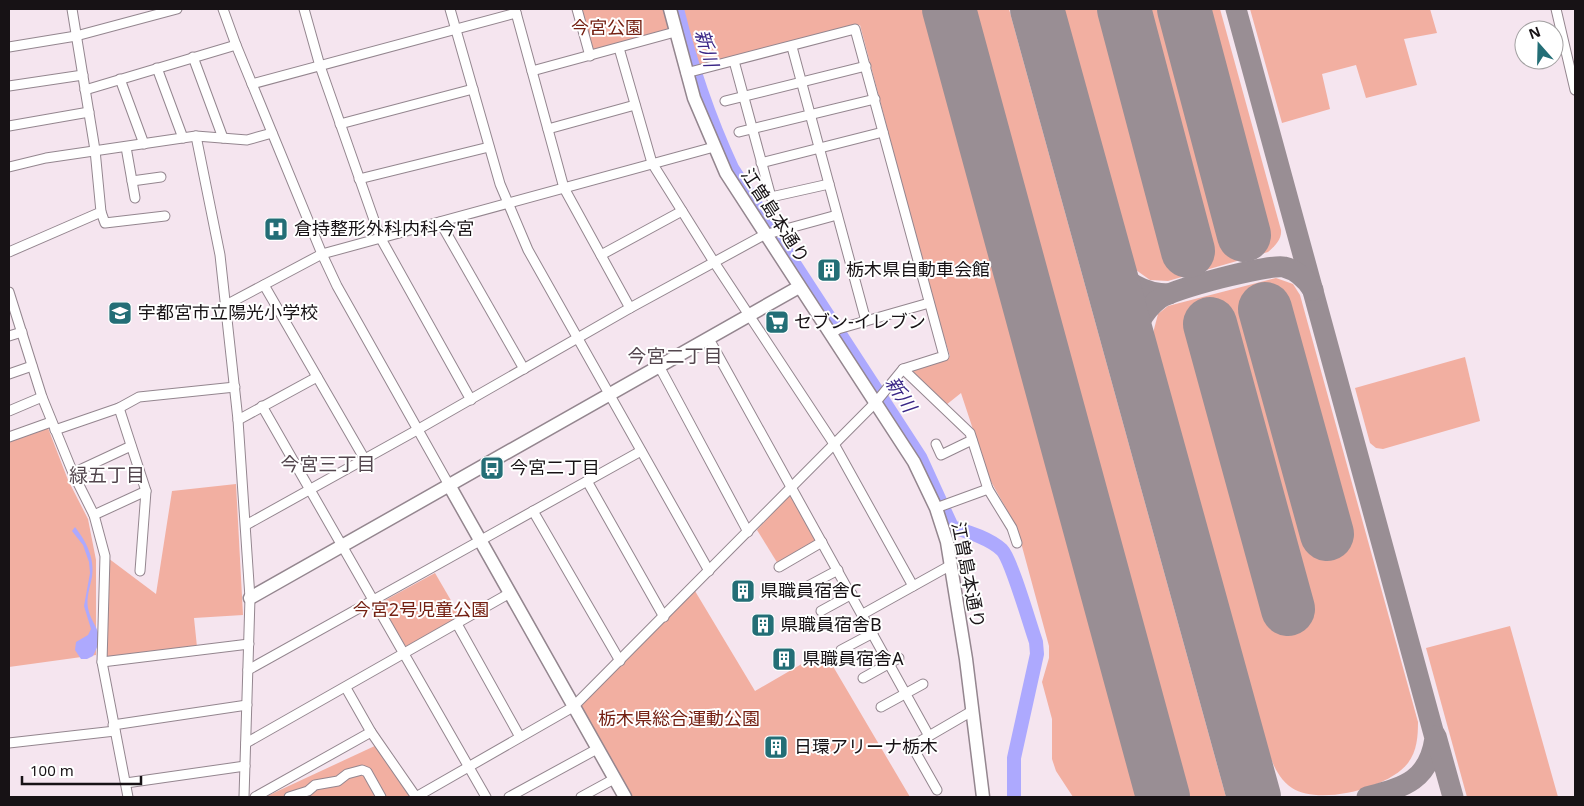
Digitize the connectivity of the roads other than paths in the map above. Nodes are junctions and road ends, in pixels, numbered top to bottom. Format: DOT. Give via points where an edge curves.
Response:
graph roads {
  1 [pos="72,9"];
  2 [pos="177,9"];
  3 [pos="223,9"];
  4 [pos="304,9"];
  5 [pos="450,9"];
  6 [pos="577,9"];
  7 [pos="670,9"];
  8 [pos="1556,9"];
  9 [pos="516,11"];
  10 [pos="456,29"];
  11 [pos="675,32"];
  12 [pos="76,36"];
  13 [pos="236,45"];
  14 [pos="9,47"];
  15 [pos="792,47"];
  16 [pos="619,48"];
  17 [pos="590,56"];
  18 [pos="193,57"];
  19 [pos="734,61"];
  20 [pos="320,66"];
  21 [pos="866,66"];
  22 [pos="157,68"];
  23 [pos="1573,70"];
  24 [pos="532,71"];
  25 [pos="686,73"];
  26 [pos="83,74"];
  27 [pos="120,79"];
  28 [pos="801,82"];
  29 [pos="252,84"];
  30 [pos="9,86"];
  31 [pos="473,89"];
  32 [pos="85,90"];
  33 [pos="1575,90"];
  34 [pos="744,96"];
  35 [pos="875,100"];
  36 [pos="725,101"];
  37 [pos="635,105"];
  38 [pos="89,112"];
  39 [pos="810,115"];
  40 [pos="340,124"];
  41 [pos="9,126"];
  42 [pos="548,129"];
  43 [pos="752,129"];
  44 [pos="739,132"];
  45 [pos="883,132"];
  46 [pos="272,133"];
  47 [pos="196,136"];
  48 [pos="183,138"];
  49 [pos="223,138"];
  50 [pos="144,144"];
  51 [pos="126,147"];
  52 [pos="714,147"];
  53 [pos="489,148"];
  54 [pos="820,149"];
  55 [pos="95,150"];
  56 [pos="652,163"];
  57 [pos="761,163"];
  58 [pos="9,167"];
  59 [pos="161,177"];
  60 [pos="359,179"];
  61 [pos="132,181"];
  62 [pos="829,184"];
  63 [pos="564,188"];
  64 [pos="135,198"];
  65 [pos="506,203"];
  66 [pos="682,211"];
  67 [pos="101,212"];
  68 [pos="838,215"];
  69 [pos="165,216"];
  70 [pos="440,222"];
  71 [pos="764,235"];
  72 [pos="380,237"];
  73 [pos="9,252"];
  74 [pos="322,254"];
  75 [pos="601,255"];
  76 [pos="714,262"];
  77 [pos="264,285"];
  78 [pos="799,287"];
  79 [pos="9,296"];
  80 [pos="929,304"];
  81 [pos="226,305"];
  82 [pos="630,308"];
  83 [pos="750,315"];
  84 [pos="866,321"];
  85 [pos="22,332"];
  86 [pos="831,334"];
  87 [pos="9,336"];
  88 [pos="577,339"];
  89 [pos="709,339"];
  90 [pos="32,366"];
  91 [pos="659,366"];
  92 [pos="524,369"];
  93 [pos="903,369"];
  94 [pos="9,374"];
  95 [pos="317,377"];
  96 [pos="235,388"];
  97 [pos="608,394"];
  98 [pos="42,397"];
  99 [pos="471,400"];
  100 [pos="876,402"];
  101 [pos="262,406"];
  102 [pos="119,408"];
  103 [pos="9,411"];
  104 [pos="238,420"];
  105 [pos="53,426"];
  106 [pos="417,430"];
  107 [pos="9,437"];
  108 [pos="972,440"];
  109 [pos="834,444"];
  110 [pos="936,444"];
  111 [pos="131,446"];
  112 [pos="640,451"];
  113 [pos="364,458"];
  114 [pos="73,473"];
  115 [pos="587,481"];
  116 [pos="449,485"];
  117 [pos="792,486"];
  118 [pos="310,489"];
  119 [pos="988,489"];
  120 [pos="146,491"];
  121 [pos="936,508"];
  122 [pos="533,511"];
  123 [pos="94,515"];
  124 [pos="246,525"];
  125 [pos="748,532"];
  126 [pos="480,541"];
  127 [pos="822,542"];
  128 [pos="1017,543"];
  129 [pos="343,545"];
  130 [pos="951,565"];
  131 [pos="779,566"];
  132 [pos="838,570"];
  133 [pos="140,571"];
  134 [pos="709,571"];
  135 [pos="808,586"];
  136 [pos="913,586"];
  137 [pos="510,593"];
  138 [pos="852,594"];
  139 [pos="250,598"];
  140 [pos="373,600"];
  141 [pos="821,611"];
  142 [pos="862,614"];
  143 [pos="664,617"];
  144 [pos="457,624"];
  145 [pos="873,633"];
  146 [pos="249,644"];
  147 [pos="841,650"];
  148 [pos="404,654"];
  149 [pos="899,658"];
  150 [pos="102,662"];
  151 [pos="620,662"];
  152 [pos="890,663"];
  153 [pos="248,670"];
  154 [pos="863,678"];
  155 [pos="922,684"];
  156 [pos="346,688"];
  157 [pos="906,693"];
  158 [pos="247,705"];
  159 [pos="573,707"];
  160 [pos="880,707"];
  161 [pos="972,711"];
  162 [pos="114,728"];
  163 [pos="371,732"];
  164 [pos="929,736"];
  165 [pos="520,737"];
  166 [pos="246,743"];
  167 [pos="9,744"];
  168 [pos="597,749"];
  169 [pos="245,766"];
  170 [pos="467,767"];
  171 [pos="614,779"];
  172 [pos="126,783"];
  173 [pos="937,790"];
  174 [pos="128,797"];
  175 [pos="244,797"];
  176 [pos="255,797"];
  177 [pos="289,797"];
  178 [pos="380,797"];
  179 [pos="416,797"];
  180 [pos="486,797"];
  181 [pos="509,797"];
  182 [pos="581,797"];
  183 [pos="624,797"];
  184 [pos="983,797"];
  1 -- 12 [label="street"];
  2 -- 12 [label="street"];
  3 -- 13 [label="street"];
  4 -- 20 [label="street"];
  5 -- 10 [label="street"];
  6 -- 17 [label="street"];
  7 -- 11 [label="street, 江曽島本通り"];
  8 -- 23 [label="street"];
  9 -- 10 [label="street"];
  9 -- 24 [label="street"];
  10 -- 20 [label="street"];
  10 -- 31 [label="street"];
  11 -- 16 [label="street"];
  11 -- 25 [label="street, 江曽島本通り"];
  12 -- 14 [label="street"];
  12 -- 26 [label="street"];
  13 -- 18 [label="street"];
  13 -- 29 [label="street"];
  15 -- 19 [label="street"];
  15 -- 21 [label="street" via="855,29"];
  15 -- 28 [label="street"];
  16 -- 17 [label="street"];
  16 -- 37 [label="street"];
  17 -- 24 [label="street"];
  18 -- 22 [label="street"];
  18 -- 49 [label="street"];
  19 -- 25 [label="street"];
  19 -- 34 [label="street"];
  20 -- 29 [label="street"];
  20 -- 40 [label="street"];
  21 -- 28 [label="street"];
  21 -- 35 [label="street"];
  22 -- 27 [label="street"];
  22 -- 48 [label="street"];
  23 -- 33 [label="street"];
  24 -- 42 [label="street"];
  25 -- 52 [label="street, 江曽島本通り"];
  26 -- 30 [label="street"];
  26 -- 32 [label="street"];
  27 -- 32 [label="street"];
  27 -- 50 [label="street"];
  28 -- 34 [label="street"];
  28 -- 39 [label="street"];
  29 -- 46 [label="street"];
  31 -- 40 [label="street"];
  31 -- 53 [label="street"];
  32 -- 38 [label="street"];
  34 -- 36 [label="street"];
  34 -- 43 [label="street"];
  35 -- 39 [label="street"];
  35 -- 45 [label="street"];
  37 -- 42 [label="street"];
  37 -- 56 [label="street"];
  38 -- 41 [label="street"];
  38 -- 55 [label="street"];
  39 -- 43 [label="street"];
  39 -- 54 [label="street"];
  40 -- 60 [label="street"];
  42 -- 63 [label="street"];
  43 -- 44 [label="street"];
  43 -- 57 [label="street"];
  45 -- 54 [label="street"];
  45 -- 80 [label="street"];
  46 -- 49 [label="street" via="247,140"];
  46 -- 74 [label="street"];
  47 -- 48 [label="street"];
  47 -- 49 [label="street"];
  47 -- 81 [label="street" via="220,255"];
  48 -- 50 [label="street"];
  50 -- 51 [label="street"];
  51 -- 55 [label="street"];
  51 -- 61 [label="street"];
  52 -- 56 [label="street"];
  52 -- 71 [label="street, 江曽島本通り"];
  53 -- 60 [label="street"];
  53 -- 65 [label="street"];
  54 -- 57 [label="street"];
  54 -- 62 [label="street"];
  55 -- 58 [label="street"];
  55 -- 67 [label="street"];
  56 -- 63 [label="street"];
  56 -- 66 [label="street"];
  57 -- 62 [label="street" via="771,197"];
  59 -- 61 [label="street"];
  60 -- 72 [label="street"];
  61 -- 64 [label="street"];
  62 -- 68 [label="street"];
  63 -- 65 [label="street"];
  63 -- 75 [label="street"];
  65 -- 70 [label="street"];
  65 -- 88 [label="street"];
  66 -- 75 [label="street"];
  66 -- 76 [label="street"];
  67 -- 69 [label="street" via="105,223"];
  67 -- 73 [label="street"];
  68 -- 71 [label="street"];
  68 -- 84 [label="street"];
  70 -- 72 [label="street"];
  70 -- 92 [label="street"];
  71 -- 76 [label="street"];
  71 -- 78 [label="street, 江曽島本通り"];
  72 -- 74 [label="street"];
  72 -- 99 [label="street"];
  74 -- 77 [label="street"];
  74 -- 106 [label="street"];
  75 -- 82 [label="street"];
  76 -- 82 [label="street"];
  76 -- 83 [label="street"];
  77 -- 81 [label="street"];
  77 -- 95 [label="street"];
  78 -- 83 [label="street"];
  78 -- 86 [label="street, 江曽島本通り"];
  79 -- 85 [label="street"];
  80 -- 84 [label="street"];
  80 -- 93 [label="street" via="944,356"];
  81 -- 96 [label="street"];
  82 -- 88 [label="street"];
  83 -- 89 [label="street"];
  83 -- 109 [label="street"];
  84 -- 86 [label="street"];
  85 -- 87 [label="street"];
  85 -- 90 [label="street"];
  86 -- 100 [label="street, 江曽島本通り"];
  88 -- 92 [label="street"];
  88 -- 97 [label="street"];
  89 -- 91 [label="street"];
  89 -- 117 [label="street"];
  90 -- 94 [label="street"];
  90 -- 98 [label="street"];
  91 -- 97 [label="street"];
  91 -- 125 [label="street"];
  92 -- 99 [label="street"];
  93 -- 100 [label="street"];
  93 -- 108 [label="street" via="970,433"];
  95 -- 101 [label="street"];
  95 -- 113 [label="street"];
  96 -- 102 [label="street" via="139,397"];
  96 -- 104 [label="street"];
  97 -- 112 [label="street"];
  97 -- 116 [label="street"];
  98 -- 103 [label="street"];
  98 -- 105 [label="street"];
  99 -- 106 [label="street"];
  100 -- 109 [label="street"];
  100 -- 121 [label="street, 江曽島本通り" via="914,462"];
  101 -- 104 [label="street"];
  101 -- 118 [label="street"];
  102 -- 105 [label="street"];
  102 -- 111 [label="street"];
  104 -- 124 [label="street"];
  105 -- 107 [label="street"];
  105 -- 114 [label="street"];
  106 -- 113 [label="street"];
  106 -- 116 [label="street"];
  108 -- 110 [label="street" via="941,455"];
  108 -- 119 [label="street"];
  109 -- 117 [label="street"];
  109 -- 136 [label="street"];
  111 -- 114 [label="street"];
  111 -- 120 [label="street"];
  112 -- 115 [label="street"];
  112 -- 134 [label="street"];
  113 -- 118 [label="street"];
  114 -- 123 [label="street"];
  115 -- 122 [label="street"];
  115 -- 143 [label="street"];
  116 -- 126 [label="street"];
  116 -- 129 [label="street"];
  117 -- 125 [label="street"];
  117 -- 127 [label="street"];
  118 -- 124 [label="street"];
  118 -- 129 [label="street"];
  119 -- 121 [label="street"];
  119 -- 128 [label="street" via="1012,528"];
  120 -- 123 [label="street"];
  120 -- 133 [label="street"];
  121 -- 130 [label="street, 江曽島本通り"];
  122 -- 126 [label="street"];
  122 -- 151 [label="street"];
  123 -- 150 [label="street" via="105,556"];
  124 -- 139 [label="street"];
  125 -- 134 [label="street"];
  126 -- 137 [label="street"];
  126 -- 140 [label="street"];
  127 -- 131 [label="street"];
  127 -- 132 [label="street"];
  129 -- 139 [label="street"];
  129 -- 140 [label="street"];
  130 -- 136 [label="street"];
  130 -- 161 [label="street, 江曽島本通り"];
  132 -- 135 [label="street"];
  132 -- 138 [label="street"];
  134 -- 143 [label="street"];
  136 -- 142 [label="street"];
  137 -- 144 [label="street"];
  137 -- 159 [label="street"];
  138 -- 141 [label="street"];
  138 -- 142 [label="street"];
  139 -- 146 [label="street"];
  140 -- 148 [label="street"];
  140 -- 153 [label="street"];
  142 -- 145 [label="street"];
  143 -- 151 [label="street"];
  144 -- 148 [label="street"];
  144 -- 165 [label="street"];
  145 -- 147 [label="street"];
  145 -- 152 [label="street"];
  146 -- 150 [label="street"];
  146 -- 153 [label="street"];
  148 -- 156 [label="street"];
  148 -- 170 [label="street"];
  149 -- 152 [label="street"];
  150 -- 162 [label="street"];
  151 -- 159 [label="street"];
  152 -- 154 [label="street"];
  152 -- 157 [label="street"];
  153 -- 158 [label="street"];
  155 -- 157 [label="street"];
  156 -- 163 [label="street"];
  156 -- 166 [label="street"];
  157 -- 160 [label="street"];
  157 -- 164 [label="street"];
  158 -- 162 [label="street"];
  158 -- 166 [label="street"];
  159 -- 165 [label="street"];
  159 -- 168 [label="street"];
  161 -- 164 [label="street"];
  161 -- 184 [label="street, 江曽島本通り"];
  162 -- 167 [label="street"];
  162 -- 172 [label="street"];
  163 -- 176 [label="street"];
  163 -- 179 [label="street"];
  164 -- 173 [label="street" via="912,746"];
  165 -- 170 [label="street"];
  166 -- 169 [label="street"];
  168 -- 171 [label="street"];
  168 -- 181 [label="street"];
  169 -- 172 [label="street"];
  169 -- 175 [label="street"];
  170 -- 179 [label="street"];
  170 -- 180 [label="street"];
  171 -- 182 [label="street"];
  171 -- 183 [label="street"];
  172 -- 174 [label="street"];
  177 -- 178 [label="street" via="362,770 367,772"];
}
